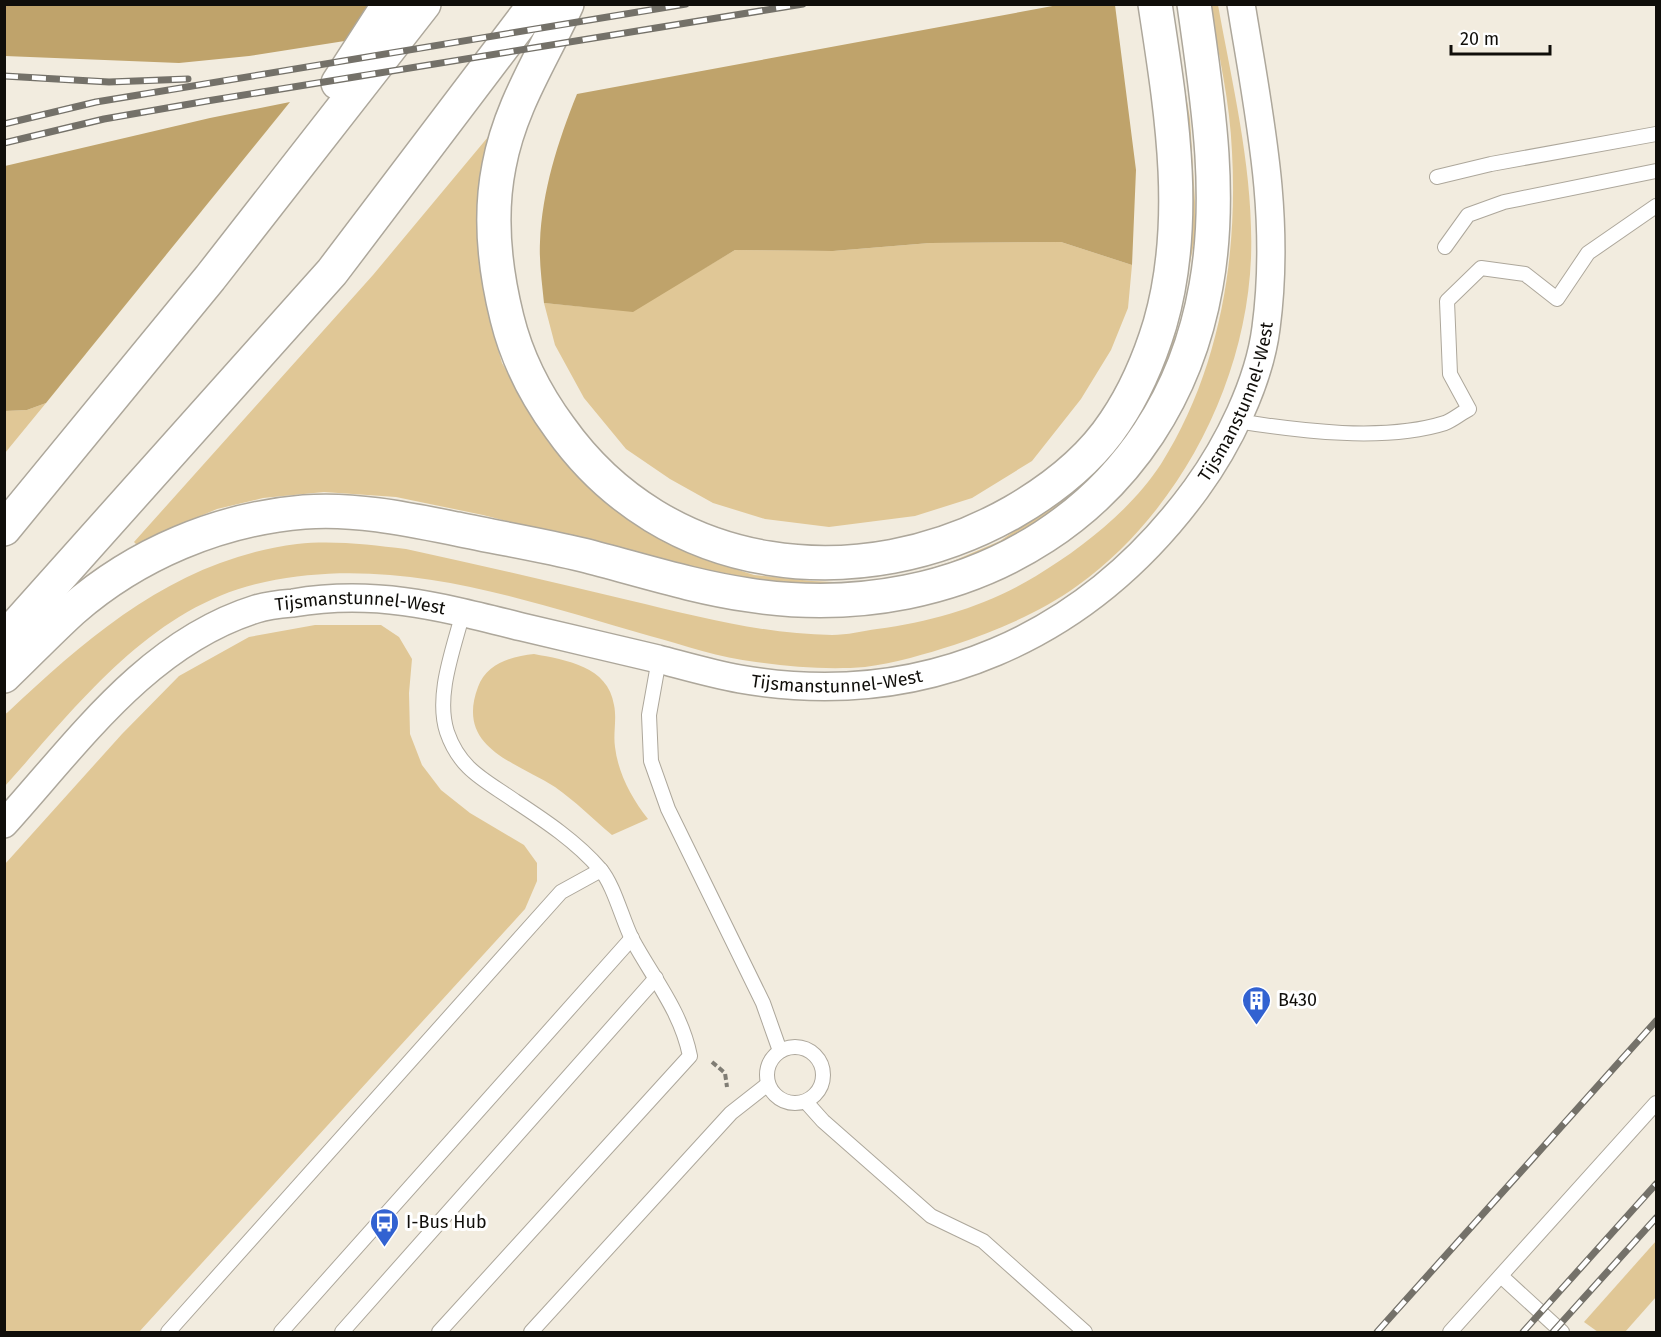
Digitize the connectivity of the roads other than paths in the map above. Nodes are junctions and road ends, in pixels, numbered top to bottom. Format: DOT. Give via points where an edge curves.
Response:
graph roads {
  1 [pos="389,4"];
  2 [pos="424,4"];
  3 [pos="535,4"];
  4 [pos="567,4"];
  5 [pos="1155,4"];
  6 [pos="1194,4"];
  7 [pos="1241,4"];
  8 [pos="1656,134"];
  9 [pos="1656,171"];
  10 [pos="1437,177"];
  11 [pos="1656,206"];
  12 [pos="1445,247"];
  13 [pos="210,278"];
  14 [pos="1237,421"];
  15 [pos="4,529"];
  16 [pos="463,612"];
  17 [pos="4,639"];
  18 [pos="659,659"];
  19 [pos="4,676"];
  20 [pos="4,824"];
  21 [pos="602,870"];
  22 [pos="632,939"];
  23 [pos="656,978"];
  24 [pos="780,1051"];
  25 [pos="768,1084"];
  26 [pos="806,1102"];
  27 [pos="1656,1102"];
  28 [pos="1501,1276"];
  29 [pos="168,1332"];
  30 [pos="281,1332"];
  31 [pos="342,1332"];
  32 [pos="439,1332"];
  33 [pos="531,1332"];
  34 [pos="1085,1332"];
  35 [pos="1450,1332"];
  36 [pos="1562,1332"];
  1 -- 13 [label="highway"];
  2 -- 13 [label="highway"];
  3 -- 17 [label="highway" via="332,272"];
  4 -- 5 [label="highway" via="516,105 498,169 495,256 510,333 524,370 542,404 579,455 618,491 658,519 733,551 814,564 860,563 907,554 994,523 1048,492 1115,423 1160,325 1177,212"];
  6 -- 19 [label="highway" via="1212,178 1212,233 1207,285 1193,341 1176,387 1145,440 1116,477 1042,539 991,566 934,587 883,598 796,601 707,587 578,554 391,515 306,512 228,525 152,554 75,608"];
  7 -- 14 [label="street, Tijsmanstunnel-West" via="1272,208 1265,334"];
  8 -- 10 [label="lane"];
  9 -- 12 [label="lane" via="1495,205 1468,215"];
  11 -- 14 [label="lane" via="1588,253 1557,299 1525,274 1481,268 1447,301 1450,374 1469,409 1447,423 1408,431 1340,431"];
  13 -- 15 [label="highway"];
  14 -- 18 [label="street, Tijsmanstunnel-West" via="1183,507 1125,570 1088,602 993,654 889,682 843,686 796,686 737,678"];
  16 -- 18 [label="street, Tijsmanstunnel-West"];
  16 -- 20 [label="street, Tijsmanstunnel-West" via="404,600 330,597 258,608 197,634 136,679"];
  16 -- 21 [label="lane" via="444,694 446,730 456,754 477,778 560,833"];
  18 -- 24 [label="lane" via="649,715 651,761 668,809 763,1003"];
  21 -- 22 [label="lane"];
  21 -- 29 [label="lane" via="561,892"];
  22 -- 23 [label="lane"];
  22 -- 30 [label="lane"];
  23 -- 31 [label="lane"];
  23 -- 32 [label="lane" via="672,1003 690,1056"];
  24 -- 25 [label="lane" via="768,1065"];
  24 -- 26 [label="lane" via="798,1047 821,1062 824,1081"];
  25 -- 26 [label="lane" via="787,1103"];
  25 -- 33 [label="lane" via="731,1113"];
  26 -- 34 [label="lane" via="931,1216 983,1241"];
  27 -- 28 [label="lane"];
  28 -- 35 [label="lane"];
  28 -- 36 [label="lane"];
}
